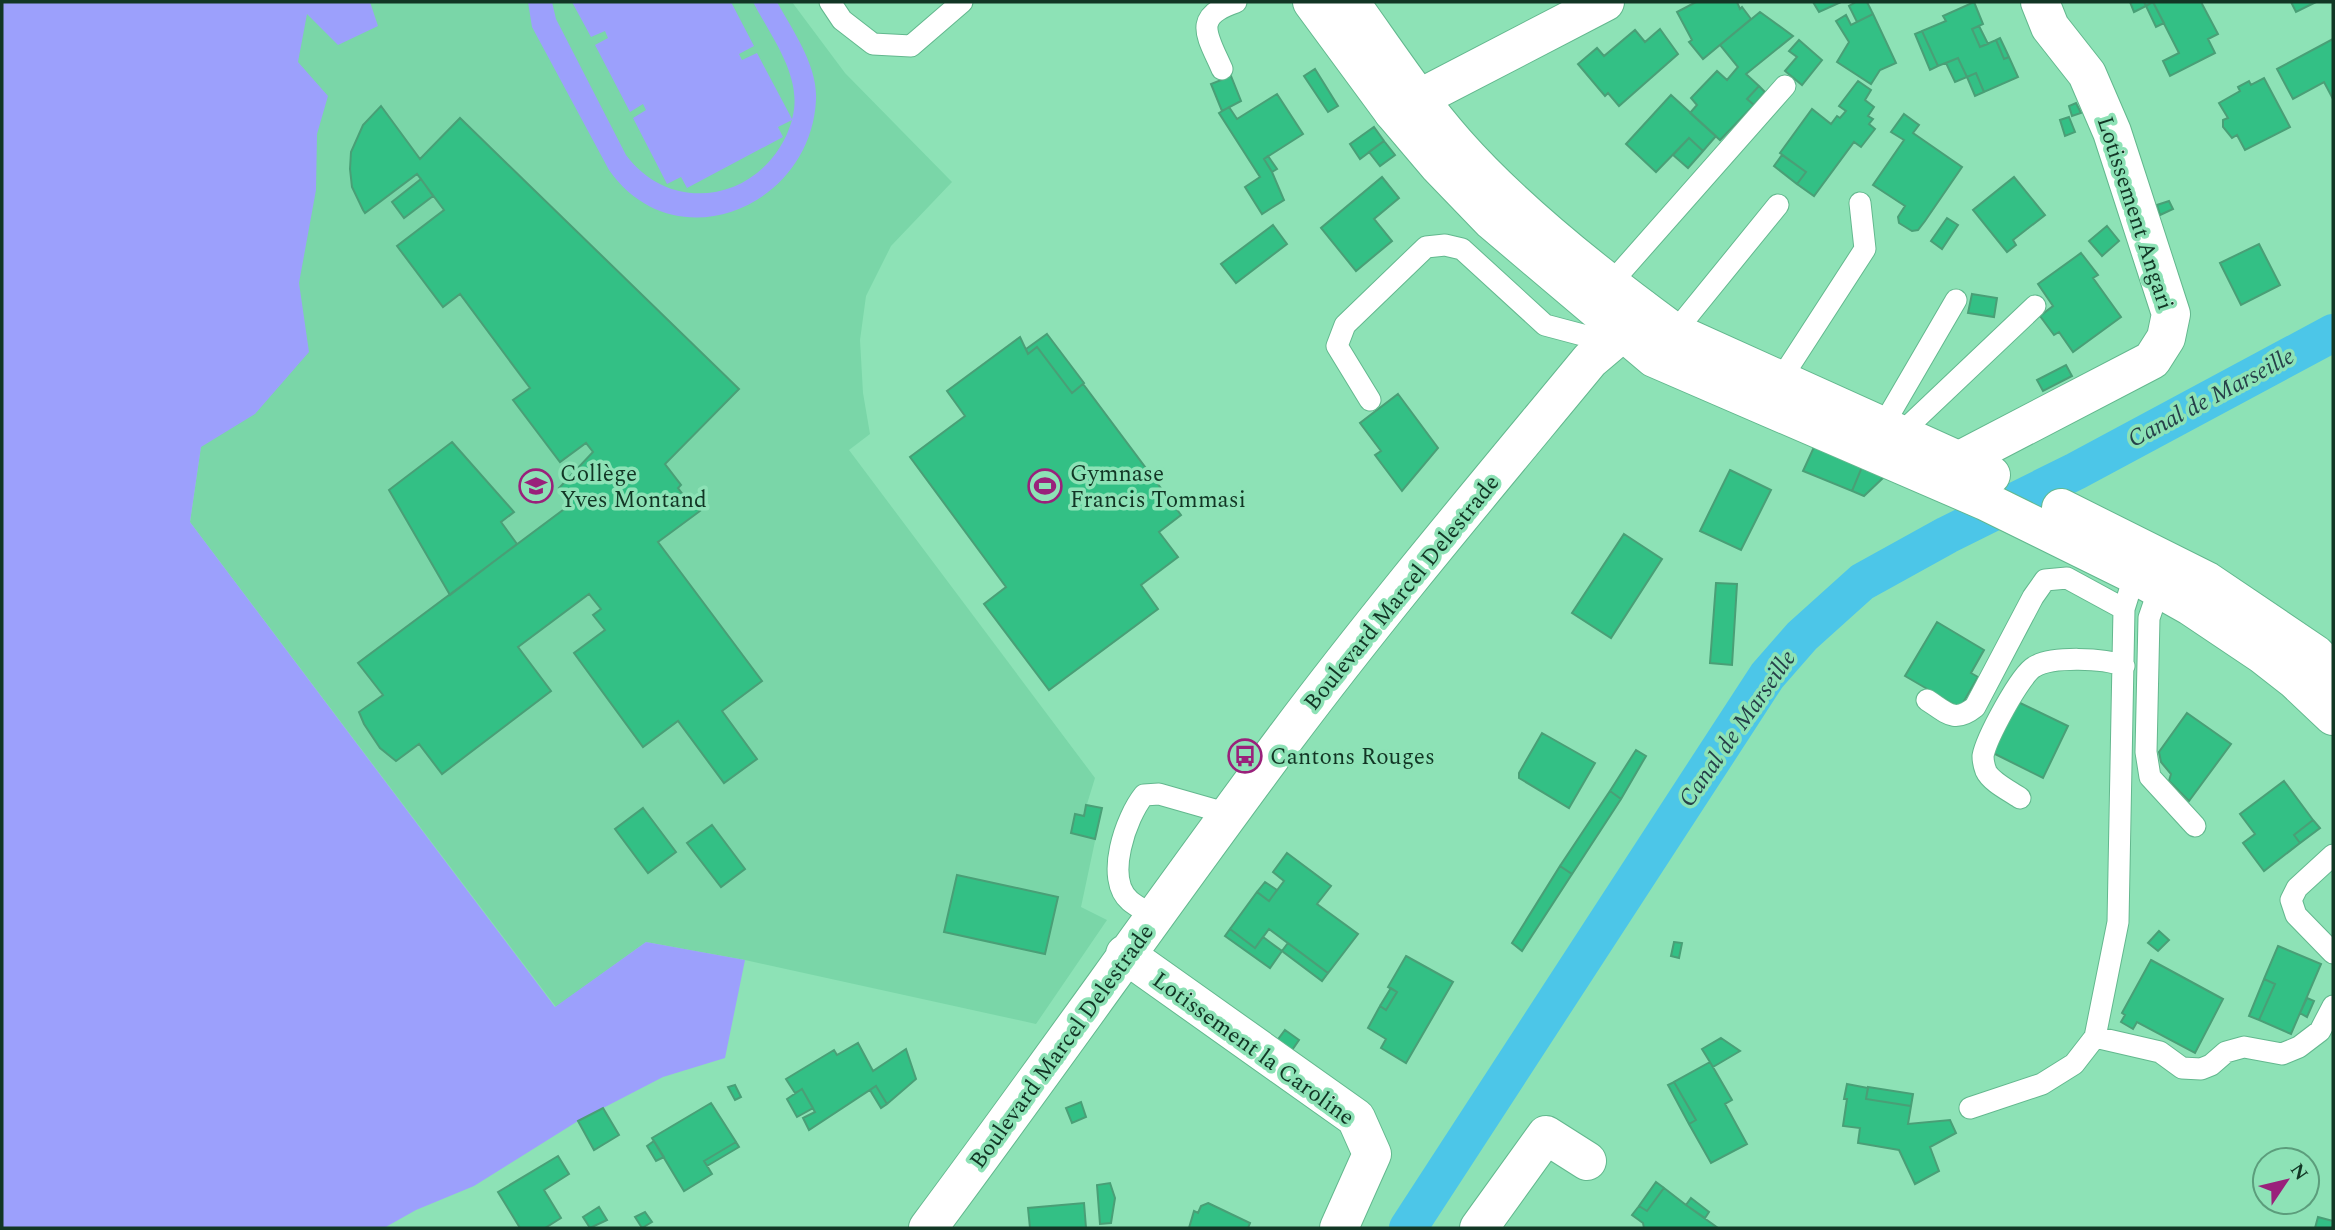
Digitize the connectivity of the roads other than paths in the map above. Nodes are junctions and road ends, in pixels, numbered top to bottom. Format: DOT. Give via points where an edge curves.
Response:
graph roads {
  1 [pos="830,2"];
  2 [pos="962,2"];
  3 [pos="1236,2"];
  4 [pos="1312,2"];
  5 [pos="1350,2"];
  6 [pos="1605,2"];
  7 [pos="2040,2"];
  8 [pos="1222,69"];
  9 [pos="1785,86"];
  10 [pos="1406,105"];
  11 [pos="1860,204"];
  12 [pos="1778,205"];
  13 [pos="1611,283"];
  14 [pos="1955,300"];
  15 [pos="2035,306"];
  16 [pos="1624,328"];
  17 [pos="1664,345"];
  18 [pos="1772,392"];
  19 [pos="1370,400"];
  20 [pos="1884,437"];
  21 [pos="1950,472"];
  22 [pos="2146,576"];
  23 [pos="2319,662"];
  24 [pos="2124,666"];
  25 [pos="1927,700"];
  26 [pos="2333,716"];
  27 [pos="2020,798"];
  28 [pos="1229,814"];
  29 [pos="2195,827"];
  30 [pos="2333,855"];
  31 [pos="1154,916"];
  32 [pos="2333,953"];
  33 [pos="1125,954"];
  34 [pos="2333,1006"];
  35 [pos="2095,1037"];
  36 [pos="1970,1108"];
  37 [pos="1587,1161"];
  38 [pos="928,1228"];
  39 [pos="1339,1228"];
  40 [pos="1479,1228"];
  1 -- 2 [label="lane" via="842,20 873,44 911,46"];
  3 -- 8 [label="lane" via="1216,9 1207,19 1207,36"];
  4 -- 10 [label="street"];
  5 -- 10 [label="street"];
  6 -- 10 [label="street"];
  7 -- 21 [label="street, Lotissement Angari" via="2050,27 2088,74 2112,132 2171,314 2166,338 2152,360"];
  9 -- 13 [label="lane"];
  10 -- 13 [label="street"];
  10 -- 16 [label="street" via="1438,165 1492,221"];
  11 -- 18 [label="lane" via="1865,249"];
  12 -- 17 [label="lane"];
  13 -- 16 [label="street"];
  14 -- 20 [label="lane"];
  15 -- 20 [label="lane"];
  16 -- 17 [label="street"];
  16 -- 19 [label="lane" via="1545,325 1462,249 1426,247 1345,325 1337,346"];
  16 -- 28 [label="street, Boulevard Marcel Delestrade" via="1590,360 1415,570"];
  17 -- 18 [label="street"];
  18 -- 20 [label="street"];
  20 -- 21 [label="street"];
  21 -- 22 [label="street" via="2055,520"];
  22 -- 23 [label="street" via="2207,582"];
  22 -- 24 [label="lane"];
  22 -- 25 [label="lane" via="2045,580 1975,707 1952,716"];
  22 -- 29 [label="lane" via="2146,752 2150,777"];
  23 -- 26 [label="street"];
  24 -- 27 [label="lane" via="2110,660 2050,661 2023,676 1982,760 1988,775"];
  24 -- 35 [label="lane" via="2118,922"];
  28 -- 31 [label="street, Boulevard Marcel Delestrade"];
  28 -- 31 [label="lane" via="1159,794 1144,794 1132,809 1118,862 1119,879 1128,900"];
  30 -- 32 [label="lane" via="2297,888 2291,900 2296,915"];
  31 -- 33 [label="street, Boulevard Marcel Delestrade"];
  33 -- 38 [label="street, Boulevard Marcel Delestrade"];
  33 -- 39 [label="street, Lotissement la Caroline" via="1356,1118 1372,1154"];
  34 -- 35 [label="lane" via="2320,1031 2299,1047 2282,1054 2244,1047 2226,1052 2201,1069 2182,1068 2160,1052"];
  35 -- 36 [label="lane" via="2074,1064 2042,1084"];
  37 -- 40 [label="street" via="1546,1135"];
}
